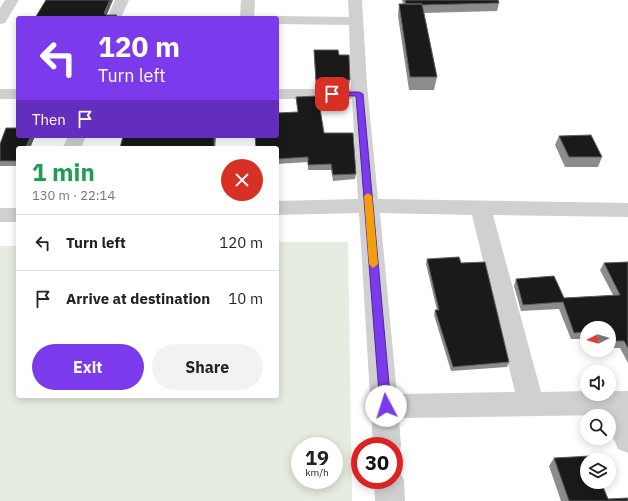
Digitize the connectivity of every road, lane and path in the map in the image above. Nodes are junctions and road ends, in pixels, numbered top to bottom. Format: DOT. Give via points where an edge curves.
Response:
graph roads {
  1 [pos="12,0"];
  2 [pos="122,0"];
  3 [pos="248,0"];
  4 [pos="355,0"];
  5 [pos="115,16"];
  6 [pos="247,16"];
  7 [pos="0,20"];
  8 [pos="279,20"];
  9 [pos="356,21"];
  10 [pos="0,94"];
  11 [pos="16,94"];
  12 [pos="279,94"];
  13 [pos="359,94"];
  14 [pos="368,206"];
  15 [pos="279,208"];
  16 [pos="481,208"];
  17 [pos="628,210"];
  18 [pos="0,215"];
  19 [pos="16,215"];
  20 [pos="621,403"];
  21 [pos="531,405"];
  22 [pos="386,406"];
  23 [pos="387,437"];
  24 [pos="628,440"];
  25 [pos="389,489"];
  26 [pos="390,501"];
  1 -- 7 [label="street"];
  2 -- 5 [label="street"];
  3 -- 6 [label="street"];
  4 -- 9 [label="street"];
  8 -- 9 [label="street"];
  9 -- 13 [label="street"];
  10 -- 11 [label="street"];
  12 -- 13 [label="street"];
  13 -- 14 [label="street"];
  14 -- 15 [label="street"];
  14 -- 16 [label="street"];
  14 -- 22 [label="street"];
  16 -- 17 [label="street"];
  16 -- 21 [label="street"];
  18 -- 19 [label="street"];
  20 -- 21 [label="street"];
  20 -- 24 [label="street"];
  21 -- 22 [label="street"];
  22 -- 23 [label="street"];
  25 -- 26 [label="street"];
}
